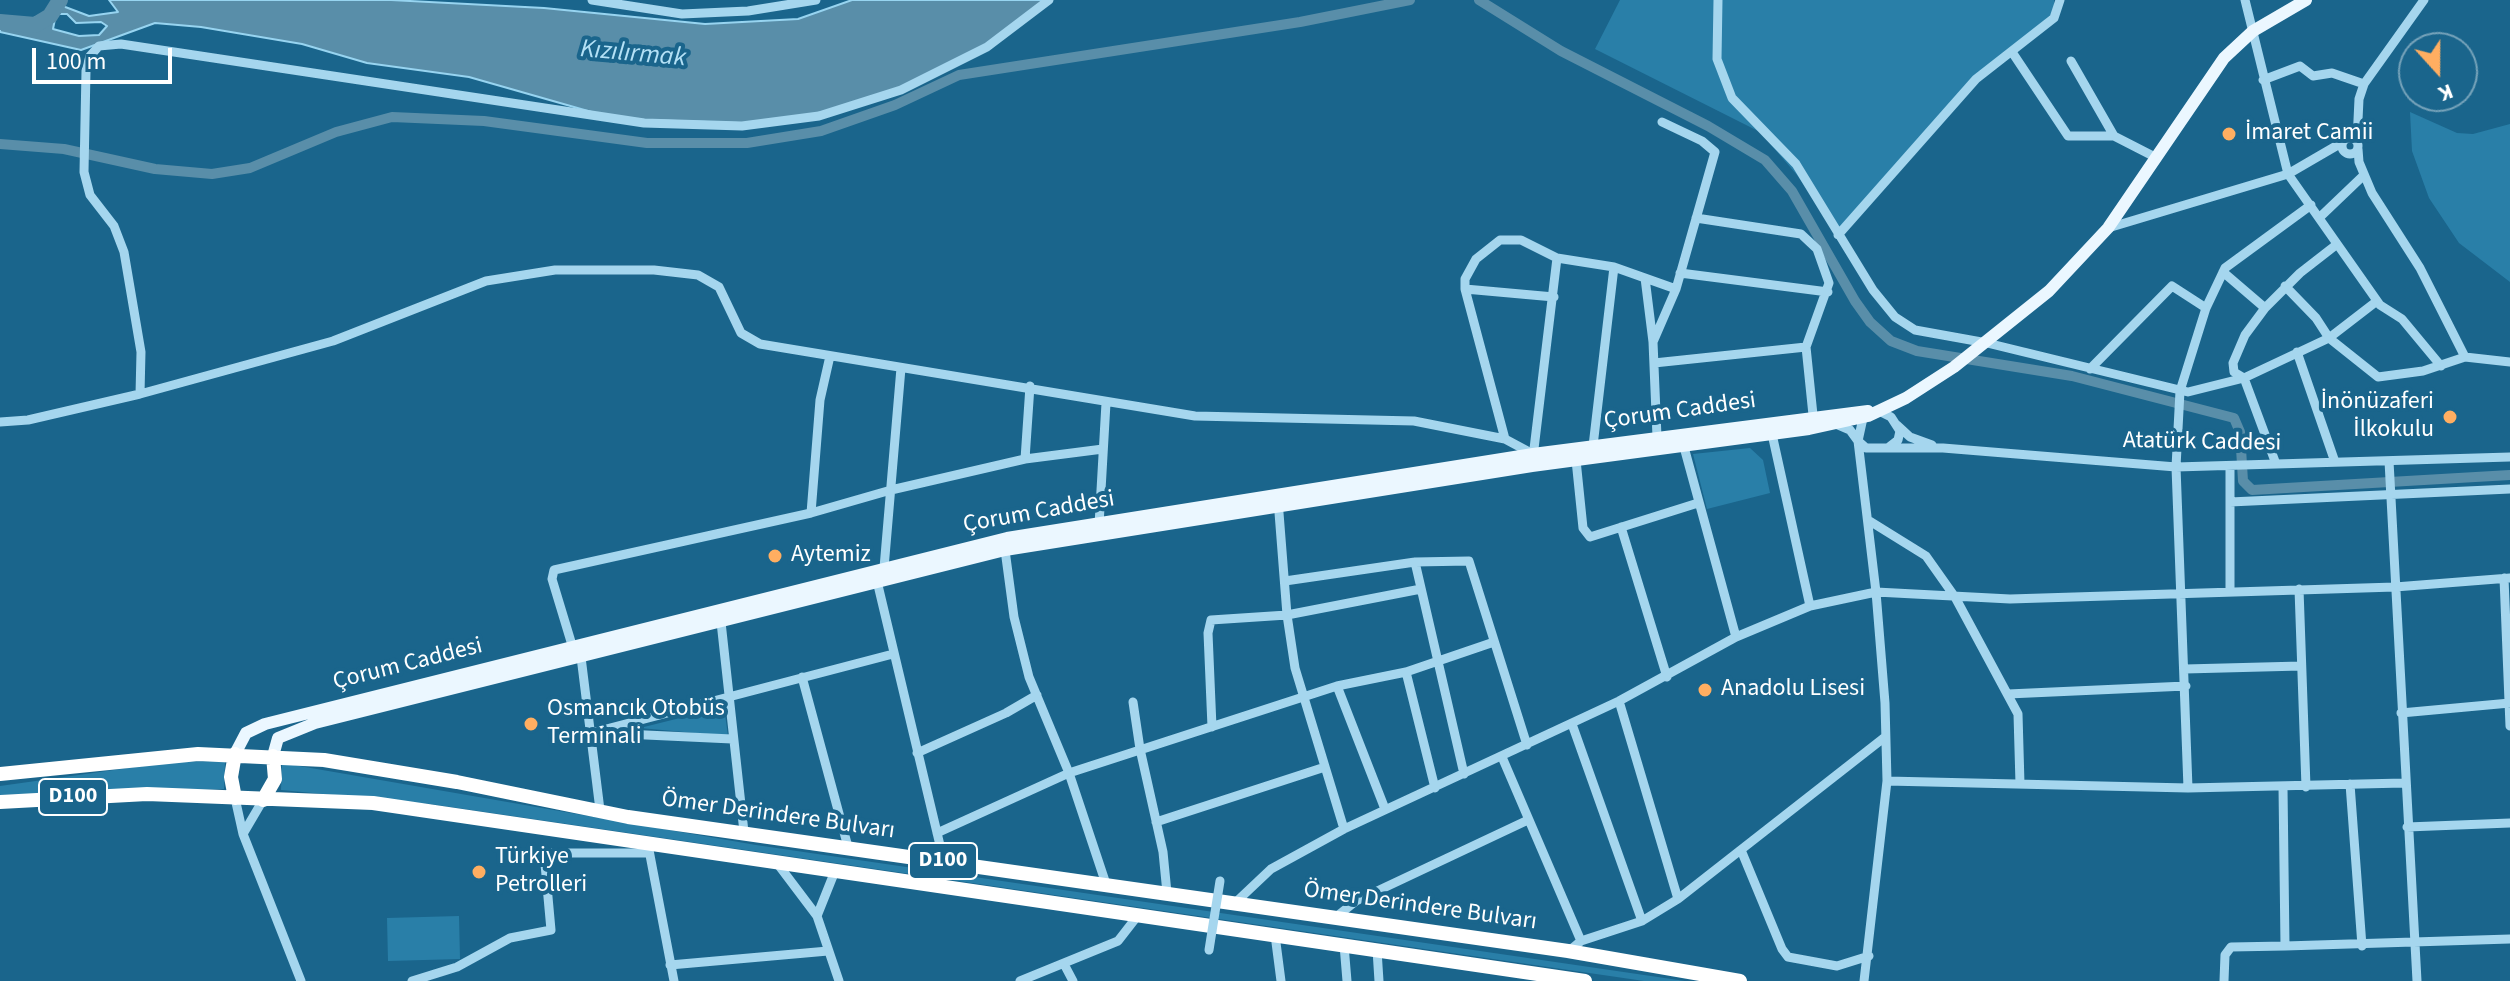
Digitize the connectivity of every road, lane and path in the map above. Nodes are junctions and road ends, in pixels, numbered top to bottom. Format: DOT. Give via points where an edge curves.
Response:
graph roads {
  1 [pos="592,0"];
  2 [pos="816,0"];
  3 [pos="1049,0"];
  4 [pos="1718,0"];
  5 [pos="2060,0"];
  6 [pos="2245,0"];
  7 [pos="2306,0"];
  8 [pos="2424,0"];
  9 [pos="797,2"];
  10 [pos="2253,31"];
  11 [pos="2012,52"];
  12 [pos="2071,61"];
  13 [pos="2263,80"];
  14 [pos="2364,84"];
  15 [pos="1662,122"];
  16 [pos="2114,136"];
  17 [pos="2350,143"];
  18 [pos="2155,157"];
  19 [pos="2288,174"];
  20 [pos="2364,175"];
  21 [pos="2311,205"];
  22 [pos="1696,218"];
  23 [pos="2319,218"];
  24 [pos="2108,228"];
  25 [pos="1838,235"];
  26 [pos="2336,245"];
  27 [pos="1557,258"];
  28 [pos="1614,267"];
  29 [pos="2223,272"];
  30 [pos="1680,273"];
  31 [pos="1645,278"];
  32 [pos="2285,286"];
  33 [pos="1465,289"];
  34 [pos="1676,289"];
  35 [pos="1828,292"];
  36 [pos="1554,297"];
  37 [pos="2377,301"];
  38 [pos="2206,308"];
  39 [pos="2265,308"];
  40 [pos="2329,338"];
  41 [pos="1653,342"];
  42 [pos="1987,343"];
  43 [pos="1806,347"];
  44 [pos="2297,352"];
  45 [pos="830,356"];
  46 [pos="2465,357"];
  47 [pos="2510,362"];
  48 [pos="1654,363"];
  49 [pos="2441,366"];
  50 [pos="901,368"];
  51 [pos="2090,369"];
  52 [pos="2244,378"];
  53 [pos="1030,386"];
  54 [pos="2180,391"];
  55 [pos="140,394"];
  56 [pos="1898,402"];
  57 [pos="1106,403"];
  58 [pos="1879,411"];
  59 [pos="1813,415"];
  60 [pos="1863,418"];
  61 [pos="0,422"];
  62 [pos="1896,423"];
  63 [pos="1836,424"];
  64 [pos="1772,434"];
  65 [pos="1657,437"];
  66 [pos="1505,439"];
  67 [pos="1862,445"];
  68 [pos="1593,446"];
  69 [pos="1684,447"];
  70 [pos="1889,447"];
  71 [pos="1943,448"];
  72 [pos="1103,449"];
  73 [pos="2510,457"];
  74 [pos="1025,459"];
  75 [pos="1532,460"];
  76 [pos="1576,460"];
  77 [pos="2389,461"];
  78 [pos="2335,462"];
  79 [pos="2276,464"];
  80 [pos="2230,466"];
  81 [pos="2176,467"];
  82 [pos="2510,489"];
  83 [pos="891,490"];
  84 [pos="2391,495"];
  85 [pos="2230,502"];
  86 [pos="1279,503"];
  87 [pos="1698,503"];
  88 [pos="811,513"];
  89 [pos="1868,520"];
  90 [pos="1099,525"];
  91 [pos="1621,527"];
  92 [pos="1005,550"];
  93 [pos="1415,562"];
  94 [pos="884,568"];
  95 [pos="2507,578"];
  96 [pos="877,581"];
  97 [pos="1285,581"];
  98 [pos="2395,587"];
  99 [pos="1421,589"];
  100 [pos="2299,589"];
  101 [pos="2230,591"];
  102 [pos="1876,592"];
  103 [pos="2181,594"];
  104 [pos="1955,597"];
  105 [pos="1810,606"];
  106 [pos="1287,615"];
  107 [pos="721,622"];
  108 [pos="1736,637"];
  109 [pos="1494,642"];
  110 [pos="572,645"];
  111 [pos="893,654"];
  112 [pos="581,657"];
  113 [pos="1436,663"];
  114 [pos="2301,666"];
  115 [pos="2185,669"];
  116 [pos="1406,672"];
  117 [pos="802,677"];
  118 [pos="1667,677"];
  119 [pos="1337,686"];
  120 [pos="2186,686"];
  121 [pos="2008,694"];
  122 [pos="1037,695"];
  123 [pos="1304,697"];
  124 [pos="728,700"];
  125 [pos="1619,701"];
  126 [pos="1133,702"];
  127 [pos="2509,703"];
  128 [pos="2401,713"];
  129 [pos="1572,724"];
  130 [pos="2510,726"];
  131 [pos="1212,727"];
  132 [pos="591,733"];
  133 [pos="1885,737"];
  134 [pos="732,739"];
  135 [pos="1527,745"];
  136 [pos="1140,749"];
  137 [pos="917,753"];
  138 [pos="235,754"];
  139 [pos="273,756"];
  140 [pos="1502,757"];
  141 [pos="1325,767"];
  142 [pos="1069,773"];
  143 [pos="0,774"];
  144 [pos="1464,774"];
  145 [pos="1887,781"];
  146 [pos="2404,783"];
  147 [pos="2020,784"];
  148 [pos="2350,784"];
  149 [pos="2283,787"];
  150 [pos="2306,787"];
  151 [pos="1435,788"];
  152 [pos="2188,788"];
  153 [pos="235,798"];
  154 [pos="263,800"];
  155 [pos="0,802"];
  156 [pos="1385,809"];
  157 [pos="600,810"];
  158 [pos="1528,820"];
  159 [pos="1156,822"];
  160 [pos="2510,823"];
  161 [pos="2407,827"];
  162 [pos="1344,829"];
  163 [pos="744,832"];
  164 [pos="937,833"];
  165 [pos="243,834"];
  166 [pos="848,847"];
  167 [pos="649,848"];
  168 [pos="1741,850"];
  169 [pos="944,862"];
  170 [pos="777,863"];
  171 [pos="835,871"];
  172 [pos="1220,881"];
  173 [pos="1106,884"];
  174 [pos="1167,893"];
  175 [pos="1678,899"];
  176 [pos="1235,903"];
  177 [pos="1139,914"];
  178 [pos="817,916"];
  179 [pos="1336,917"];
  180 [pos="1642,921"];
  181 [pos="1275,935"];
  182 [pos="2510,939"];
  183 [pos="1581,941"];
  184 [pos="2414,944"];
  185 [pos="1344,945"];
  186 [pos="2285,946"];
  187 [pos="2362,946"];
  188 [pos="1209,950"];
  189 [pos="1377,950"];
  190 [pos="828,951"];
  191 [pos="1568,951"];
  192 [pos="1869,956"];
  193 [pos="1064,964"];
  194 [pos="670,965"];
  195 [pos="1542,978"];
  196 [pos="301,981"];
  197 [pos="412,981"];
  198 [pos="674,981"];
  199 [pos="839,981"];
  200 [pos="1020,981"];
  201 [pos="1073,981"];
  202 [pos="1281,981"];
  203 [pos="1347,981"];
  204 [pos="1379,981"];
  205 [pos="1585,981"];
  206 [pos="1740,981"];
  207 [pos="1864,981"];
  208 [pos="2224,981"];
  209 [pos="2417,981"];
  1 -- 9 [label="street" via="682,14"];
  2 -- 9 [label="street"];
  3 -- 55 [label="street" via="987,47 901,90 819,116 742,126 644,123 121,44 99,46 86,71 84,172 90,195 114,226 124,252 141,352"];
  4 -- 25 [label="street" via="1717,59 1726,87 1741,111 1796,164"];
  5 -- 11 [label="street" via="2054,18"];
  6 -- 10 [label="street"];
  7 -- 10 [label="main road, Çorum Caddesi"];
  8 -- 14 [label="street"];
  10 -- 13 [label="street"];
  10 -- 18 [label="main road, Çorum Caddesi" via="2224,58"];
  11 -- 16 [label="street" via="2063,132 2075,137"];
  11 -- 25 [label="street" via="1976,79"];
  12 -- 16 [label="street"];
  13 -- 14 [label="street" via="2300,66 2313,76 2335,74"];
  13 -- 19 [label="street"];
  14 -- 17 [label="street"];
  15 -- 22 [label="street" via="1715,152"];
  16 -- 18 [label="street"];
  17 -- 19 [label="street"];
  17 -- 20 [label="street"];
  18 -- 24 [label="main road, Çorum Caddesi"];
  19 -- 21 [label="street"];
  19 -- 24 [label="street"];
  20 -- 23 [label="street"];
  20 -- 46 [label="street"];
  21 -- 23 [label="street"];
  21 -- 29 [label="street"];
  22 -- 30 [label="street"];
  22 -- 35 [label="street" via="1808,237 1828,271"];
  23 -- 26 [label="street"];
  24 -- 42 [label="main road, Çorum Caddesi" via="2049,291"];
  25 -- 42 [label="street" via="1873,290 1905,325 1927,335"];
  26 -- 32 [label="street"];
  26 -- 37 [label="street"];
  27 -- 28 [label="street"];
  27 -- 33 [label="street" via="1521,240 1500,240 1476,259"];
  27 -- 36 [label="street"];
  28 -- 31 [label="street"];
  28 -- 68 [label="street"];
  29 -- 38 [label="street"];
  29 -- 39 [label="street"];
  30 -- 34 [label="street"];
  30 -- 35 [label="street"];
  31 -- 34 [label="street"];
  31 -- 41 [label="street"];
  32 -- 39 [label="street"];
  32 -- 40 [label="street"];
  33 -- 36 [label="street"];
  33 -- 66 [label="street"];
  34 -- 41 [label="street"];
  35 -- 43 [label="street"];
  36 -- 75 [label="street"];
  37 -- 40 [label="street"];
  37 -- 49 [label="street" via="2402,319"];
  38 -- 51 [label="street" via="2172,286"];
  38 -- 54 [label="street"];
  39 -- 52 [label="street" via="2233,363 2234,372"];
  40 -- 44 [label="street"];
  40 -- 49 [label="street" via="2378,377"];
  41 -- 48 [label="street"];
  42 -- 51 [label="street"];
  42 -- 56 [label="main road, Çorum Caddesi"];
  43 -- 48 [label="street"];
  43 -- 59 [label="street"];
  44 -- 52 [label="street"];
  44 -- 78 [label="street"];
  45 -- 50 [label="street"];
  45 -- 55 [label="street" via="760,344 741,333 719,287 698,275 555,270 486,281 333,341"];
  45 -- 88 [label="street" via="820,400"];
  46 -- 47 [label="street"];
  46 -- 49 [label="street"];
  48 -- 65 [label="street"];
  50 -- 53 [label="street"];
  50 -- 83 [label="street"];
  51 -- 54 [label="street"];
  52 -- 54 [label="street"];
  52 -- 79 [label="street"];
  53 -- 57 [label="street"];
  53 -- 74 [label="street"];
  54 -- 81 [label="street"];
  55 -- 61 [label="street"];
  56 -- 58 [label="main road, Çorum Caddesi"];
  56 -- 62 [label="street"];
  57 -- 66 [label="street" via="1195,416 1414,421"];
  57 -- 72 [label="street"];
  58 -- 59 [label="main road, Çorum Caddesi"];
  58 -- 60 [label="main road, Çorum Caddesi"];
  58 -- 62 [label="street"];
  59 -- 65 [label="main road, Çorum Caddesi"];
  60 -- 63 [label="main road, Çorum Caddesi"];
  60 -- 67 [label="street"];
  62 -- 70 [label="street" via="1899,439"];
  62 -- 71 [label="street" via="1912,438"];
  63 -- 64 [label="main road, Çorum Caddesi"];
  63 -- 67 [label="street" via="1850,430"];
  64 -- 69 [label="main road, Çorum Caddesi"];
  64 -- 105 [label="street"];
  65 -- 68 [label="main road, Çorum Caddesi"];
  66 -- 75 [label="street"];
  67 -- 70 [label="street"];
  67 -- 89 [label="street" via="1857,457"];
  68 -- 75 [label="main road, Çorum Caddesi"];
  69 -- 76 [label="main road, Çorum Caddesi"];
  69 -- 87 [label="street"];
  70 -- 71 [label="street"];
  71 -- 81 [label="street, Atatürk Caddesi"];
  72 -- 74 [label="street"];
  72 -- 90 [label="street"];
  73 -- 77 [label="street, Atatürk Caddesi"];
  74 -- 83 [label="street"];
  75 -- 76 [label="main road, Çorum Caddesi"];
  75 -- 86 [label="main road, Çorum Caddesi"];
  76 -- 91 [label="street" via="1587,535"];
  77 -- 78 [label="street, Atatürk Caddesi"];
  77 -- 84 [label="street"];
  78 -- 79 [label="street, Atatürk Caddesi"];
  79 -- 80 [label="street, Atatürk Caddesi"];
  80 -- 81 [label="street, Atatürk Caddesi"];
  80 -- 85 [label="street"];
  81 -- 103 [label="street"];
  82 -- 84 [label="street"];
  83 -- 88 [label="street"];
  83 -- 94 [label="street"];
  84 -- 85 [label="street"];
  84 -- 98 [label="street"];
  85 -- 101 [label="street"];
  86 -- 90 [label="main road, Çorum Caddesi"];
  86 -- 92 [label="main road, Çorum Caddesi"];
  86 -- 97 [label="street"];
  87 -- 91 [label="street"];
  87 -- 108 [label="street"];
  88 -- 110 [label="street" via="554,570 552,579"];
  89 -- 102 [label="street"];
  89 -- 104 [label="street" via="1926,556"];
  90 -- 94 [label="main road, Çorum Caddesi" via="1007,538"];
  91 -- 118 [label="street"];
  92 -- 96 [label="main road, Çorum Caddesi"];
  92 -- 122 [label="street" via="1014,617"];
  93 -- 97 [label="street"];
  93 -- 99 [label="street"];
  93 -- 109 [label="street" via="1469,561"];
  94 -- 110 [label="main road, Çorum Caddesi"];
  95 -- 98 [label="street"];
  95 -- 127 [label="street"];
  96 -- 107 [label="main road, Çorum Caddesi"];
  96 -- 111 [label="street"];
  97 -- 106 [label="street"];
  98 -- 100 [label="street"];
  98 -- 128 [label="street"];
  99 -- 106 [label="street"];
  99 -- 113 [label="street"];
  100 -- 101 [label="street"];
  100 -- 114 [label="street"];
  101 -- 103 [label="street"];
  102 -- 104 [label="street"];
  102 -- 105 [label="street"];
  102 -- 133 [label="street"];
  103 -- 104 [label="street"];
  103 -- 115 [label="street"];
  104 -- 121 [label="street"];
  105 -- 108 [label="street"];
  106 -- 123 [label="street"];
  106 -- 131 [label="street" via="1211,620"];
  107 -- 112 [label="main road, Çorum Caddesi"];
  107 -- 124 [label="street"];
  108 -- 118 [label="street"];
  109 -- 113 [label="street"];
  109 -- 135 [label="street"];
  110 -- 112 [label="street"];
  110 -- 138 [label="main road, Çorum Caddesi" via="258,726 244,736"];
  111 -- 117 [label="street"];
  111 -- 137 [label="street"];
  112 -- 132 [label="street"];
  112 -- 139 [label="main road, Çorum Caddesi" via="301,727 278,738"];
  113 -- 116 [label="street"];
  113 -- 144 [label="street"];
  114 -- 115 [label="street"];
  114 -- 150 [label="street"];
  115 -- 120 [label="street"];
  116 -- 119 [label="street"];
  116 -- 151 [label="street"];
  117 -- 124 [label="street"];
  117 -- 166 [label="street"];
  118 -- 125 [label="street"];
  119 -- 123 [label="street"];
  119 -- 156 [label="street"];
  120 -- 121 [label="street"];
  120 -- 152 [label="street"];
  121 -- 147 [label="street" via="2018,714"];
  122 -- 137 [label="street"];
  122 -- 142 [label="street"];
  123 -- 131 [label="street"];
  123 -- 141 [label="street"];
  124 -- 132 [label="street"];
  124 -- 134 [label="street"];
  125 -- 129 [label="street"];
  125 -- 175 [label="street"];
  126 -- 136 [label="street"];
  127 -- 128 [label="street"];
  127 -- 130 [label="street"];
  128 -- 146 [label="street"];
  129 -- 135 [label="street"];
  129 -- 180 [label="street"];
  131 -- 136 [label="street"];
  132 -- 134 [label="street"];
  132 -- 157 [label="street"];
  133 -- 145 [label="street"];
  133 -- 168 [label="street"];
  134 -- 163 [label="street"];
  135 -- 140 [label="street"];
  136 -- 142 [label="street"];
  136 -- 159 [label="street"];
  137 -- 164 [label="street"];
  138 -- 139 [label="highway, Ömer Derindere Bulvarı / D100"];
  138 -- 143 [label="highway, Ömer Derindere Bulvarı / D100" via="146,757"];
  138 -- 153 [label="highway"];
  139 -- 154 [label="highway" via="275,779"];
  139 -- 157 [label="highway, Ömer Derindere Bulvarı / D100" via="406,773"];
  140 -- 144 [label="street"];
  140 -- 158 [label="street"];
  141 -- 159 [label="street"];
  141 -- 162 [label="street"];
  142 -- 164 [label="street"];
  142 -- 173 [label="street"];
  144 -- 151 [label="street"];
  145 -- 147 [label="street"];
  145 -- 192 [label="street"];
  146 -- 148 [label="street"];
  146 -- 161 [label="street"];
  147 -- 152 [label="street"];
  148 -- 150 [label="street"];
  148 -- 187 [label="street"];
  149 -- 150 [label="street"];
  149 -- 152 [label="street"];
  149 -- 186 [label="street"];
  151 -- 156 [label="street"];
  153 -- 154 [label="highway, Ömer Derindere Bulvarı / D100"];
  153 -- 155 [label="highway, Ömer Derindere Bulvarı / D100" via="147,794"];
  153 -- 165 [label="street"];
  154 -- 165 [label="street"];
  154 -- 167 [label="highway, Ömer Derindere Bulvarı / D100" via="373,803"];
  156 -- 162 [label="street"];
  157 -- 163 [label="highway, Ömer Derindere Bulvarı / D100"];
  158 -- 179 [label="street" via="1356,901"];
  158 -- 183 [label="street"];
  159 -- 174 [label="street"];
  160 -- 161 [label="street"];
  161 -- 184 [label="street"];
  162 -- 176 [label="street" via="1271,869"];
  163 -- 166 [label="highway, Ömer Derindere Bulvarı / D100"];
  164 -- 169 [label="street"];
  165 -- 196 [label="street"];
  166 -- 169 [label="highway, Ömer Derindere Bulvarı / D100"];
  167 -- 170 [label="highway, Ömer Derindere Bulvarı / D100"];
  167 -- 194 [label="street"];
  167 -- 197 [label="street" via="544,853 551,930 510,938 457,967"];
  168 -- 175 [label="street"];
  168 -- 192 [label="street" via="1788,957 1837,966"];
  169 -- 173 [label="highway, Ömer Derindere Bulvarı / D100"];
  170 -- 171 [label="highway, Ömer Derindere Bulvarı / D100"];
  170 -- 178 [label="street"];
  171 -- 177 [label="highway, Ömer Derindere Bulvarı / D100"];
  171 -- 178 [label="street"];
  172 -- 188 [label="street, bridge"];
  173 -- 174 [label="highway, Ömer Derindere Bulvarı / D100"];
  174 -- 176 [label="highway, Ömer Derindere Bulvarı / D100"];
  175 -- 180 [label="street"];
  176 -- 179 [label="highway, Ömer Derindere Bulvarı / D100"];
  177 -- 181 [label="highway, Ömer Derindere Bulvarı / D100"];
  177 -- 193 [label="street" via="1118,941"];
  178 -- 190 [label="street"];
  179 -- 191 [label="highway, Ömer Derindere Bulvarı / D100"];
  180 -- 183 [label="street"];
  181 -- 185 [label="highway, Ömer Derindere Bulvarı / D100"];
  181 -- 202 [label="street"];
  182 -- 184 [label="street"];
  183 -- 191 [label="street"];
  184 -- 187 [label="street"];
  184 -- 209 [label="street"];
  185 -- 189 [label="highway, Ömer Derindere Bulvarı / D100"];
  185 -- 203 [label="street"];
  186 -- 187 [label="street"];
  186 -- 208 [label="street" via="2231,947 2225,955"];
  189 -- 195 [label="highway, Ömer Derindere Bulvarı / D100"];
  189 -- 204 [label="street"];
  190 -- 194 [label="street"];
  190 -- 199 [label="street"];
  191 -- 206 [label="highway, Ömer Derindere Bulvarı / D100"];
  192 -- 207 [label="street"];
  193 -- 200 [label="street"];
  193 -- 201 [label="street"];
  194 -- 198 [label="street"];
  195 -- 205 [label="highway, Ömer Derindere Bulvarı / D100"];
}
